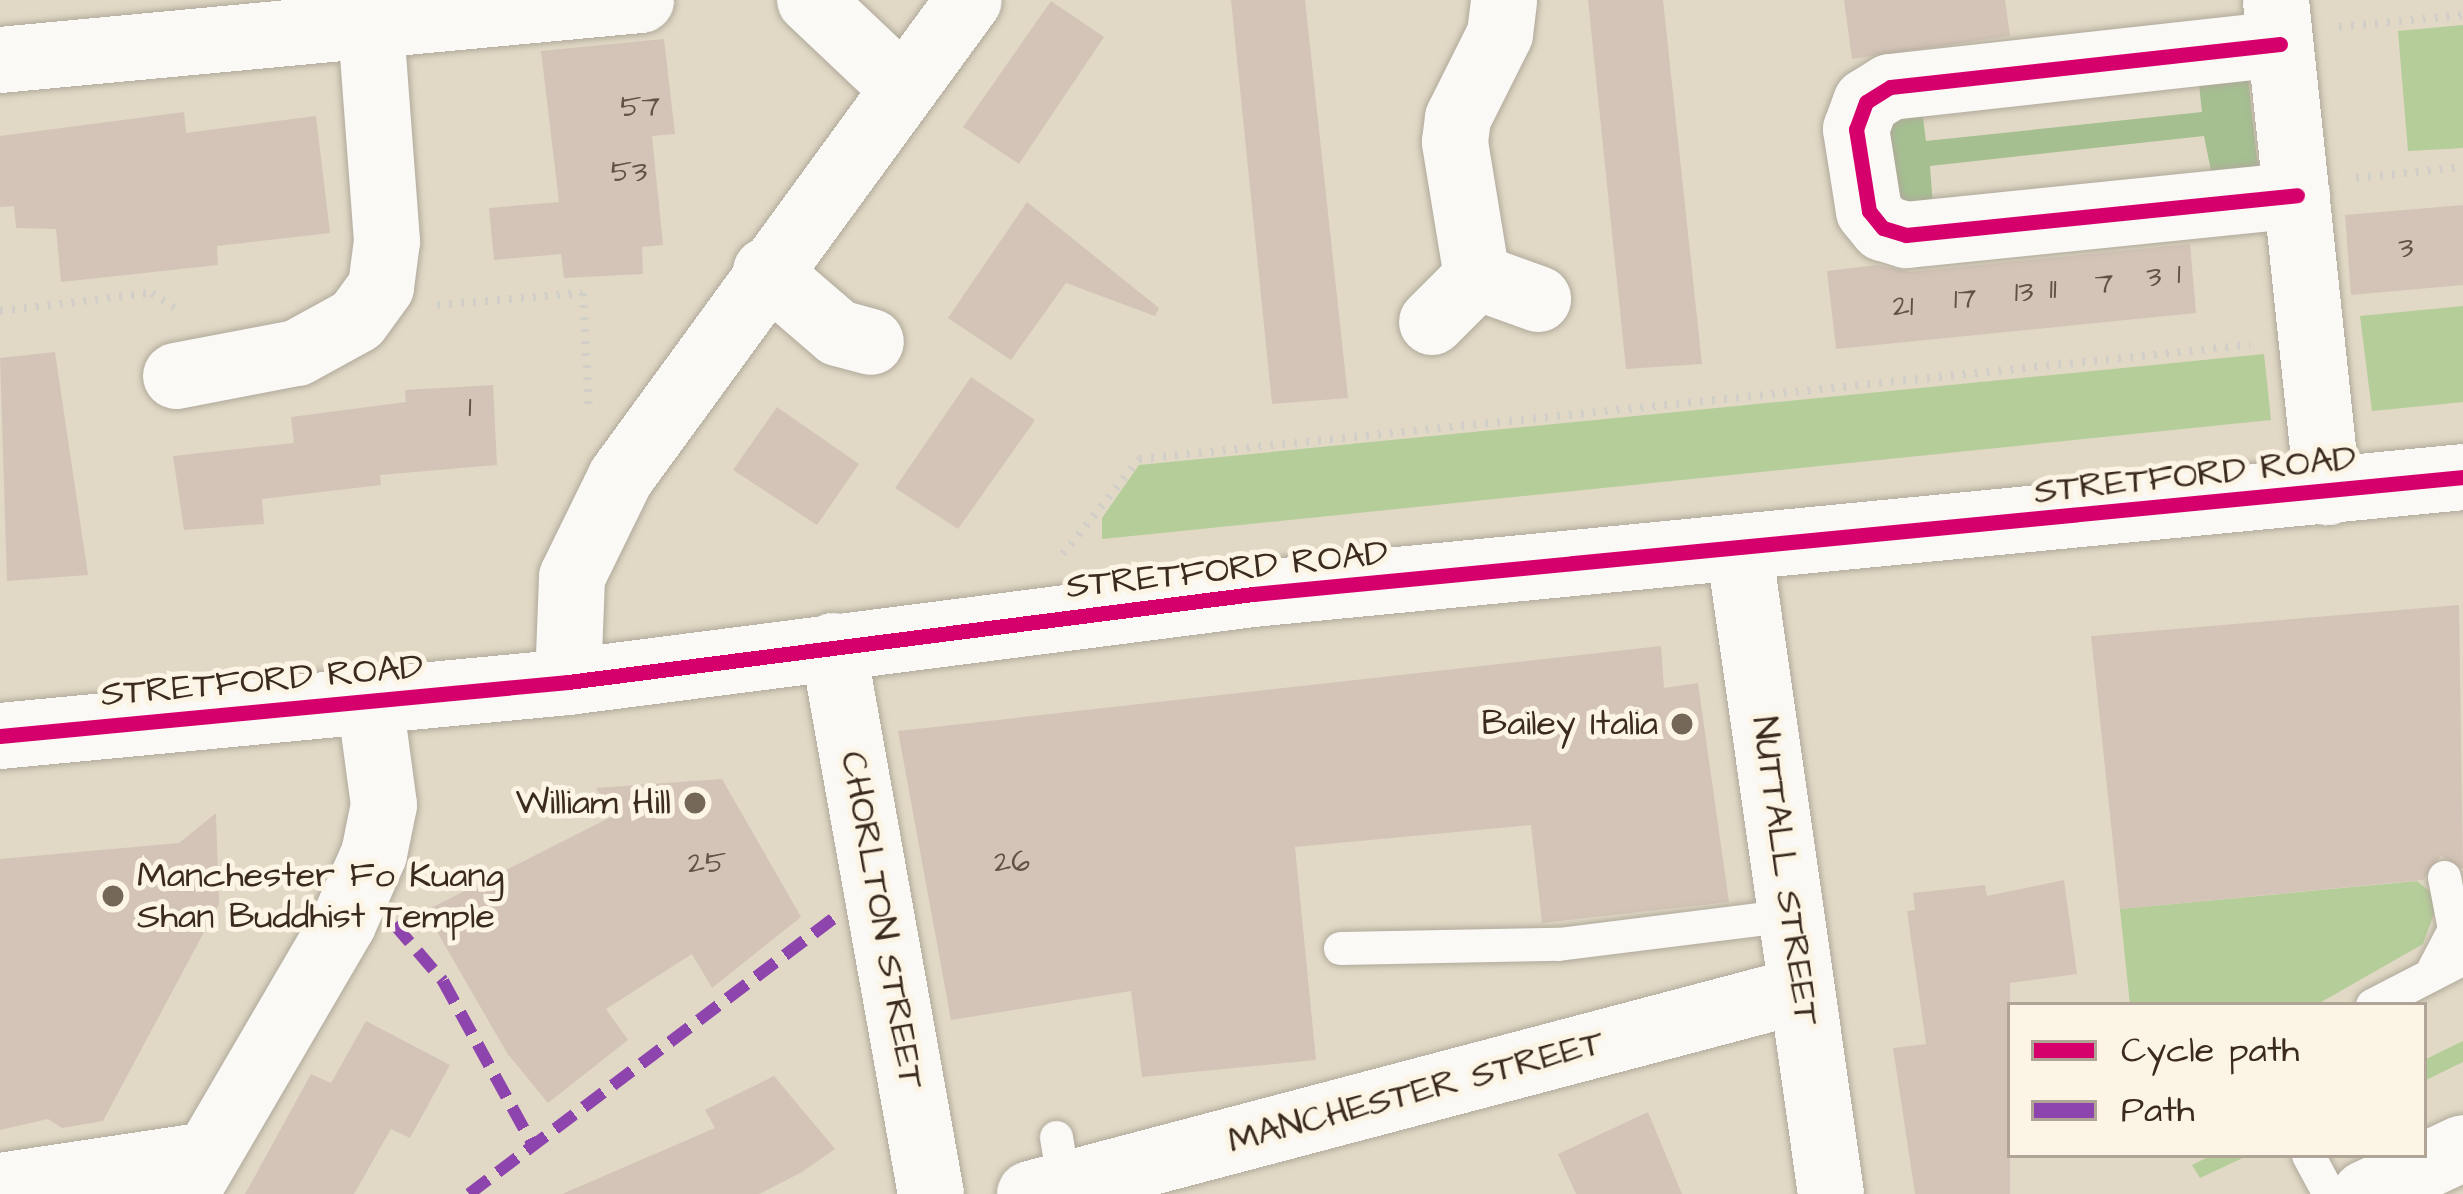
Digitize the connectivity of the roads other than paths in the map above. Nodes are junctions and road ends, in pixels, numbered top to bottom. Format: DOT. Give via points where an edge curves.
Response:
graph roads {
  1 [pos="641,0"];
  2 [pos="810,0"];
  3 [pos="969,0"];
  4 [pos="1504,0"];
  5 [pos="2279,25"];
  6 [pos="371,27"];
  7 [pos="0,60"];
  8 [pos="902,87"];
  9 [pos="2296,189"];
  10 [pos="766,271"];
  11 [pos="1432,322"];
  12 [pos="882,345"];
  13 [pos="203,354"];
  14 [pos="2463,477"];
  15 [pos="2328,493"];
  16 [pos="1739,548"];
  17 [pos="833,646"];
  18 [pos="568,682"];
  19 [pos="370,702"];
  20 [pos="0,736"];
  21 [pos="2444,878"];
  22 [pos="1791,915"];
  23 [pos="1340,948"];
  24 [pos="2463,958"];
  25 [pos="2431,973"];
  26 [pos="1802,990"];
  27 [pos="2378,1002"];
  28 [pos="2463,1148"];
  29 [pos="2310,1158"];
  30 [pos="1050,1172"];
  31 [pos="196,1174"];
  32 [pos="0,1186"];
  33 [pos="932,1194"];
  34 [pos="1831,1194"];
  35 [pos="2329,1194"];
  36 [pos="2365,1194"];
  1 -- 6 [label="street"];
  2 -- 8 [label="street"];
  3 -- 8 [label="street"];
  4 -- 11 [label="street" via="1500,34 1455,142 1508,288"];
  5 -- 9 [label="street"];
  5 -- 9 [label="street" via="1890,87 1866,102 1856,129 1868,211 1883,228 1906,235"];
  6 -- 7 [label="street"];
  6 -- 13 [label="street" via="387,241 381,286 357,320 297,353"];
  8 -- 10 [label="street"];
  9 -- 15 [label="street"];
  10 -- 12 [label="street" via="838,333"];
  10 -- 18 [label="street" via="621,477 572,577"];
  14 -- 15 [label="street, STRETFORD ROAD"];
  15 -- 16 [label="street, STRETFORD ROAD"];
  16 -- 17 [label="street, STRETFORD ROAD"];
  16 -- 22 [label="street, NUTTALL STREET"];
  17 -- 18 [label="street, STRETFORD ROAD"];
  17 -- 33 [label="street, CHORLTON STREET"];
  18 -- 19 [label="street, STRETFORD ROAD"];
  19 -- 20 [label="street, STRETFORD ROAD"];
  19 -- 31 [label="street" via="384,805 374,854 343,924"];
  21 -- 25 [label="lane" via="2454,929"];
  22 -- 23 [label="lane" via="1558,944"];
  22 -- 26 [label="street, NUTTALL STREET"];
  24 -- 25 [label="lane"];
  25 -- 27 [label="lane"];
  26 -- 30 [label="street, MANCHESTER STREET"];
  26 -- 34 [label="street, NUTTALL STREET"];
  28 -- 36 [label="street"];
  29 -- 35 [label="lane"];
  31 -- 32 [label="street"];
}
